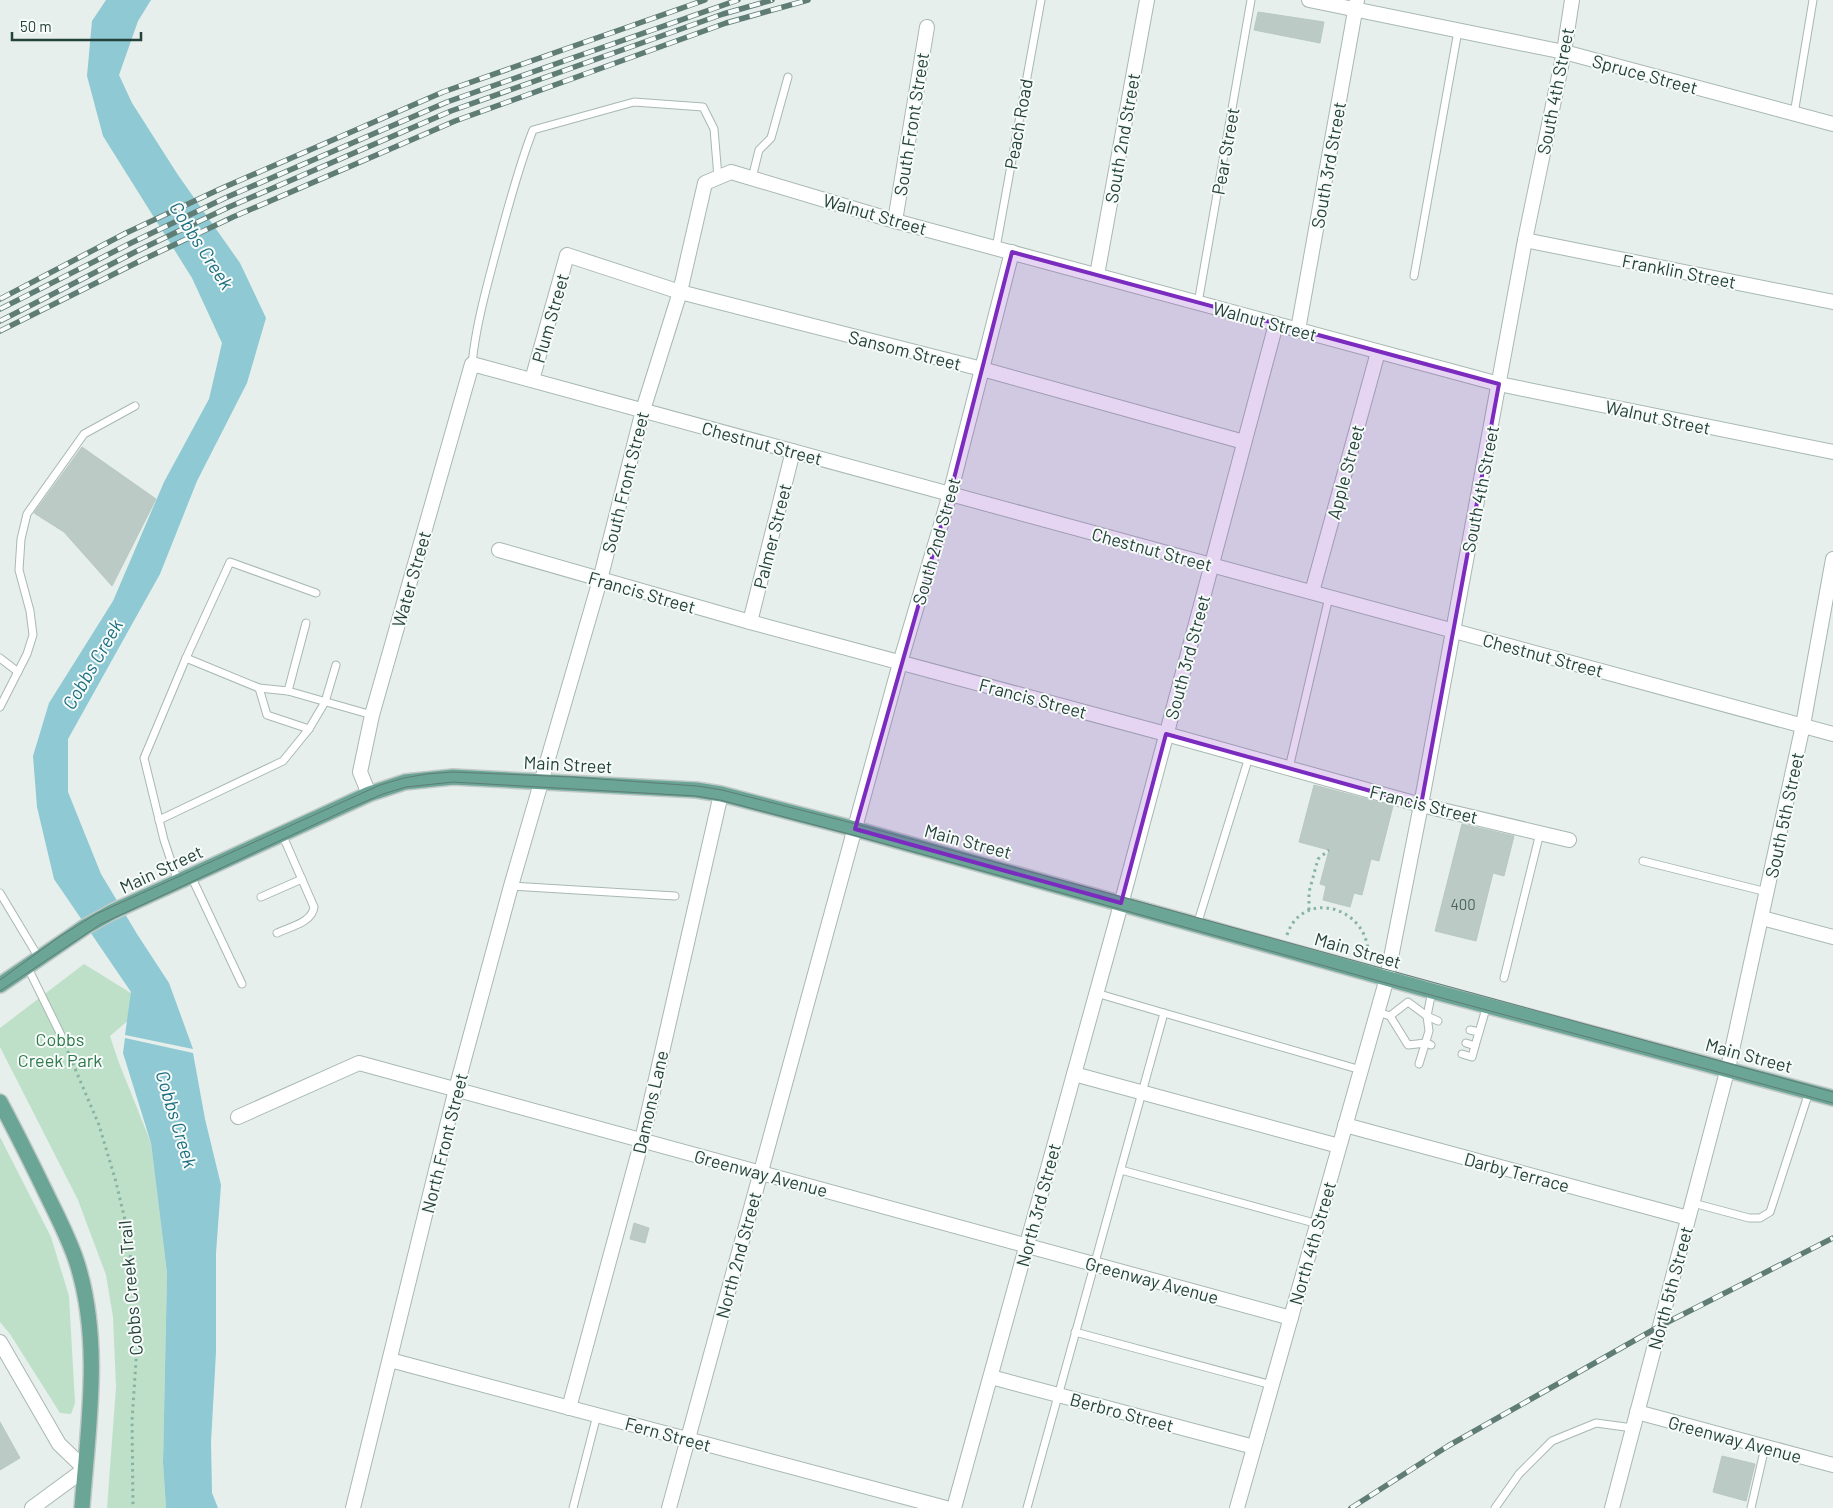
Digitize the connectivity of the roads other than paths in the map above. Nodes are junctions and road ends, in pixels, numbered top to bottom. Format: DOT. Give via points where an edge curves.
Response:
graph roads {
  1 [pos="1041,0"];
  2 [pos="1147,0"];
  3 [pos="1251,0"];
  4 [pos="1309,0"];
  5 [pos="1572,0"];
  6 [pos="1813,0"];
  7 [pos="1356,5"];
  8 [pos="927,27"];
  9 [pos="1458,31"];
  10 [pos="1564,52"];
  11 [pos="788,77"];
  12 [pos="1794,114"];
  13 [pos="1833,124"];
  14 [pos="718,177"];
  15 [pos="752,178"];
  16 [pos="705,183"];
  17 [pos="895,221"];
  18 [pos="1525,240"];
  19 [pos="996,248"];
  20 [pos="1012,252"];
  21 [pos="568,255"];
  22 [pos="1097,275"];
  23 [pos="1414,276"];
  24 [pos="680,292"];
  25 [pos="1833,302"];
  26 [pos="1198,303"];
  27 [pos="1276,324"];
  28 [pos="1298,330"];
  29 [pos="1378,352"];
  30 [pos="472,364"];
  31 [pos="982,369"];
  32 [pos="532,380"];
  33 [pos="1499,384"];
  34 [pos="135,406"];
  35 [pos="643,410"];
  36 [pos="1244,442"];
  37 [pos="793,451"];
  38 [pos="1833,452"];
  39 [pos="950,494"];
  40 [pos="499,550"];
  41 [pos="1833,559"];
  42 [pos="1211,565"];
  43 [pos="600,580"];
  44 [pos="1312,592"];
  45 [pos="316,594"];
  46 [pos="1329,597"];
  47 [pos="750,622"];
  48 [pos="306,623"];
  49 [pos="1453,630"];
  50 [pos="0,658"];
  51 [pos="186,658"];
  52 [pos="900,663"];
  53 [pos="336,665"];
  54 [pos="18,672"];
  55 [pos="259,688"];
  56 [pos="288,691"];
  57 [pos="325,702"];
  58 [pos="0,707"];
  59 [pos="372,715"];
  60 [pos="1803,726"];
  61 [pos="308,729"];
  62 [pos="1166,734"];
  63 [pos="1833,734"];
  64 [pos="1248,757"];
  65 [pos="1289,768"];
  66 [pos="543,781"];
  67 [pos="369,794"];
  68 [pos="721,794"];
  69 [pos="1421,805"];
  70 [pos="159,820"];
  71 [pos="855,829"];
  72 [pos="1540,833"];
  73 [pos="282,834"];
  74 [pos="1569,840"];
  75 [pos="1642,861"];
  76 [pos="185,879"];
  77 [pos="302,879"];
  78 [pos="511,886"];
  79 [pos="1768,892"];
  80 [pos="0,894"];
  81 [pos="675,896"];
  82 [pos="261,897"];
  83 [pos="1121,903"];
  84 [pos="1762,918"];
  85 [pos="1197,925"];
  86 [pos="276,933"];
  87 [pos="1833,938"];
  88 [pos="33,962"];
  89 [pos="1387,978"];
  90 [pos="1504,978"];
  91 [pos="242,984"];
  92 [pos="0,985"];
  93 [pos="1432,991"];
  94 [pos="1096,993"];
  95 [pos="1487,1005"];
  96 [pos="1164,1013"];
  97 [pos="1384,1014"];
  98 [pos="1427,1016"];
  99 [pos="1438,1021"];
  100 [pos="1470,1030"];
  101 [pos="1479,1032"];
  102 [pos="61,1035"];
  103 [pos="1466,1043"];
  104 [pos="1428,1044"];
  105 [pos="1475,1046"];
  106 [pos="1462,1054"];
  107 [pos="1420,1064"];
  108 [pos="1728,1069"];
  109 [pos="1361,1070"];
  110 [pos="1074,1074"];
  111 [pos="456,1089"];
  112 [pos="1810,1091"];
  113 [pos="1143,1092"];
  114 [pos="1833,1098"];
  115 [pos="0,1102"];
  116 [pos="238,1117"];
  117 [pos="1345,1125"];
  118 [pos="642,1140"];
  119 [pos="1340,1146"];
  120 [pos="1121,1170"];
  121 [pos="761,1173"];
  122 [pos="1693,1203"];
  123 [pos="1688,1218"];
  124 [pos="1318,1224"];
  125 [pos="1026,1246"];
  126 [pos="1094,1264"];
  127 [pos="1291,1318"];
  128 [pos="1076,1332"];
  129 [pos="0,1342"];
  130 [pos="390,1360"];
  131 [pos="991,1377"];
  132 [pos="1272,1385"];
  133 [pos="1058,1395"];
  134 [pos="569,1408"];
  135 [pos="1637,1412"];
  136 [pos="597,1415"];
  137 [pos="1633,1428"];
  138 [pos="688,1439"];
  139 [pos="1254,1447"];
  140 [pos="1765,1447"];
  141 [pos="1833,1465"];
  142 [pos="85,1470"];
  143 [pos="32,1508"];
  144 [pos="82,1508"];
  145 [pos="353,1508"];
  146 [pos="573,1508"];
  147 [pos="669,1508"];
  148 [pos="946,1508"];
  149 [pos="954,1508"];
  150 [pos="1027,1508"];
  151 [pos="1237,1508"];
  152 [pos="1496,1508"];
  153 [pos="1612,1508"];
  154 [pos="1750,1508"];
  1 -- 19 [label="lane, Peach Road"];
  2 -- 22 [label="street, South 2nd Street"];
  3 -- 26 [label="lane, Pear Street"];
  4 -- 7 [label="street, Spruce Street"];
  5 -- 10 [label="street, South 4th Street"];
  6 -- 12 [label="lane"];
  7 -- 9 [label="street, Spruce Street"];
  7 -- 28 [label="street, South 3rd Street"];
  8 -- 17 [label="street, South Front Street"];
  9 -- 10 [label="street, Spruce Street"];
  9 -- 23 [label="lane"];
  10 -- 12 [label="street, Spruce Street"];
  10 -- 18 [label="street, South 4th Street"];
  11 -- 15 [label="lane" via="771,138 759,150"];
  12 -- 13 [label="street, Spruce Street"];
  14 -- 15 [label="street, Walnut Street" via="731,172"];
  14 -- 16 [label="street, Walnut Street"];
  14 -- 30 [label="lane" via="714,129 703,106 634,102 533,130 520,163 481,309"];
  15 -- 17 [label="street, Walnut Street"];
  16 -- 24 [label="street, South Front Street"];
  17 -- 19 [label="street, Walnut Street"];
  18 -- 25 [label="street, Franklin Street"];
  18 -- 33 [label="street, South 4th Street"];
  19 -- 20 [label="street, Walnut Street"];
  20 -- 22 [label="street, Walnut Street"];
  20 -- 31 [label="street, South 2nd Street"];
  21 -- 24 [label="street, Sansom Street"];
  21 -- 32 [label="street, Plum Street"];
  22 -- 26 [label="street, Walnut Street"];
  24 -- 31 [label="street, Sansom Street"];
  24 -- 35 [label="street, South Front Street"];
  26 -- 27 [label="street, Walnut Street"];
  27 -- 28 [label="street, Walnut Street"];
  27 -- 36 [label="street, South 3rd Street"];
  28 -- 29 [label="street, Walnut Street"];
  29 -- 33 [label="street, Walnut Street"];
  29 -- 44 [label="street, Apple Street"];
  30 -- 32 [label="street, Chestnut Street"];
  30 -- 59 [label="street, Water Street"];
  31 -- 36 [label="street, Sansom Street"];
  31 -- 39 [label="street, South 2nd Street"];
  32 -- 35 [label="street, Chestnut Street"];
  33 -- 38 [label="street, Walnut Street"];
  33 -- 49 [label="street, South 4th Street"];
  34 -- 54 [label="lane" via="84,434 28,514 21,539 19,570 33,635"];
  35 -- 37 [label="street, Chestnut Street"];
  35 -- 43 [label="street, South Front Street"];
  36 -- 42 [label="street, South 3rd Street"];
  37 -- 39 [label="street, Chestnut Street"];
  37 -- 47 [label="street, Palmer Street"];
  39 -- 42 [label="street, Chestnut Street"];
  39 -- 52 [label="street, South 2nd Street"];
  40 -- 43 [label="street, Francis Street"];
  41 -- 60 [label="street, South 5th Street"];
  42 -- 44 [label="street, Chestnut Street"];
  42 -- 62 [label="street, South 3rd Street"];
  43 -- 47 [label="street, Francis Street"];
  43 -- 66 [label="street, South Front Street"];
  44 -- 46 [label="street, Chestnut Street"];
  45 -- 51 [label="lane" via="230,562"];
  46 -- 49 [label="street, Chestnut Street"];
  46 -- 65 [label="lane"];
  47 -- 52 [label="street, Francis Street"];
  48 -- 56 [label="lane"];
  49 -- 60 [label="street, Chestnut Street"];
  49 -- 69 [label="street, South 4th Street"];
  50 -- 54 [label="lane"];
  51 -- 55 [label="lane"];
  51 -- 70 [label="lane" via="144,758"];
  52 -- 62 [label="street, Francis Street"];
  52 -- 71 [label="street, South 2nd Street"];
  53 -- 57 [label="lane"];
  54 -- 58 [label="lane"];
  55 -- 56 [label="lane"];
  55 -- 61 [label="lane" via="267,716"];
  56 -- 57 [label="lane"];
  57 -- 59 [label="lane"];
  57 -- 61 [label="lane"];
  59 -- 67 [label="street, Water Street" via="360,772"];
  60 -- 63 [label="street, Chestnut Street"];
  60 -- 79 [label="street, South 5th Street"];
  61 -- 70 [label="lane" via="283,760"];
  62 -- 64 [label="street, Francis Street"];
  62 -- 83 [label="street, South 3rd Street"];
  64 -- 65 [label="street, Francis Street"];
  64 -- 85 [label="lane"];
  65 -- 69 [label="street, Francis Street"];
  66 -- 67 [label="main road, Main Street" via="453,777 405,782"];
  66 -- 68 [label="main road, Main Street"];
  66 -- 78 [label="street, North Front Street"];
  67 -- 73 [label="main road, Main Street"];
  68 -- 71 [label="main road, Main Street"];
  68 -- 118 [label="street, Damons Lane"];
  69 -- 72 [label="street, Francis Street"];
  69 -- 89 [label="street, South 4th Street"];
  70 -- 76 [label="lane"];
  71 -- 83 [label="main road, Main Street"];
  71 -- 121 [label="street, North 2nd Street"];
  72 -- 74 [label="street, Francis Street"];
  72 -- 90 [label="lane"];
  73 -- 76 [label="main road, Main Street"];
  73 -- 77 [label="lane"];
  75 -- 79 [label="lane"];
  76 -- 88 [label="main road, Main Street" via="99,919"];
  76 -- 91 [label="lane"];
  77 -- 82 [label="lane"];
  77 -- 86 [label="lane" via="314,913 309,919"];
  78 -- 81 [label="lane"];
  78 -- 111 [label="street, North Front Street"];
  79 -- 84 [label="street, South 5th Street"];
  80 -- 88 [label="lane"];
  83 -- 85 [label="main road, Main Street"];
  83 -- 94 [label="street, North 3rd Street"];
  84 -- 87 [label="street"];
  84 -- 108 [label="street, South 5th Street"];
  85 -- 89 [label="main road, Main Street"];
  88 -- 92 [label="main road, Main Street"];
  88 -- 102 [label="lane"];
  89 -- 93 [label="main road, Main Street"];
  89 -- 97 [label="street, North 4th Street"];
  93 -- 95 [label="main road, Main Street"];
  93 -- 98 [label="lane"];
  94 -- 96 [label="lane"];
  94 -- 110 [label="street, North 3rd Street"];
  95 -- 101 [label="lane"];
  95 -- 108 [label="main road, Main Street"];
  96 -- 109 [label="lane"];
  96 -- 113 [label="lane"];
  97 -- 98 [label="lane" via="1408,1002"];
  97 -- 104 [label="lane" via="1408,1046"];
  97 -- 109 [label="street, North 4th Street"];
  98 -- 99 [label="lane"];
  98 -- 104 [label="lane" via="1432,1032"];
  100 -- 101 [label="lane"];
  101 -- 105 [label="lane"];
  103 -- 105 [label="lane"];
  104 -- 107 [label="lane"];
  105 -- 106 [label="lane" via="1472,1057"];
  108 -- 112 [label="main road, Main Street"];
  108 -- 122 [label="street, North 5th Street"];
  109 -- 117 [label="street, North 4th Street"];
  110 -- 113 [label="street"];
  110 -- 125 [label="street, North 3rd Street"];
  111 -- 116 [label="street, Greenway Avenue" via="359,1063"];
  111 -- 118 [label="street, Greenway Avenue"];
  111 -- 130 [label="street, North Front Street"];
  112 -- 114 [label="main road, Main Street"];
  112 -- 122 [label="lane" via="1770,1212 1760,1218 1749,1218"];
  113 -- 119 [label="street"];
  113 -- 120 [label="lane"];
  115 -- 142 [label="main road" via="67,1235 84,1291 92,1365"];
  117 -- 119 [label="street, North 4th Street"];
  117 -- 123 [label="street, Darby Terrace"];
  118 -- 121 [label="street, Greenway Avenue"];
  118 -- 134 [label="street, Damons Lane"];
  119 -- 124 [label="street, North 4th Street"];
  120 -- 124 [label="lane"];
  120 -- 126 [label="lane"];
  121 -- 125 [label="street, Greenway Avenue"];
  121 -- 138 [label="street, North 2nd Street"];
  122 -- 123 [label="street, North 5th Street"];
  123 -- 135 [label="street, North 5th Street"];
  124 -- 127 [label="street, North 4th Street"];
  125 -- 126 [label="street, Greenway Avenue"];
  125 -- 131 [label="street, North 3rd Street"];
  126 -- 127 [label="street, Greenway Avenue"];
  126 -- 128 [label="lane"];
  127 -- 132 [label="street, North 4th Street"];
  128 -- 132 [label="lane"];
  128 -- 133 [label="lane"];
  129 -- 142 [label="street" via="59,1444"];
  130 -- 134 [label="street, Fern Street"];
  130 -- 145 [label="street, North Front Street"];
  131 -- 133 [label="street, Berbro Street"];
  131 -- 149 [label="street, North 3rd Street"];
  132 -- 139 [label="street, North 4th Street"];
  133 -- 139 [label="street, Berbro Street"];
  133 -- 150 [label="lane"];
  134 -- 136 [label="street, Fern Street"];
  135 -- 137 [label="street, North 5th Street"];
  135 -- 140 [label="street, Greenway Avenue"];
  136 -- 138 [label="street, Fern Street"];
  136 -- 146 [label="lane"];
  137 -- 152 [label="lane" via="1596,1423 1552,1441 1520,1474"];
  137 -- 153 [label="street, North 5th Street"];
  138 -- 147 [label="street, North 2nd Street"];
  138 -- 148 [label="street, Fern Street"];
  139 -- 151 [label="street, North 4th Street"];
  140 -- 141 [label="street, Greenway Avenue"];
  140 -- 154 [label="lane"];
  142 -- 143 [label="street"];
  142 -- 144 [label="main road"];
}
